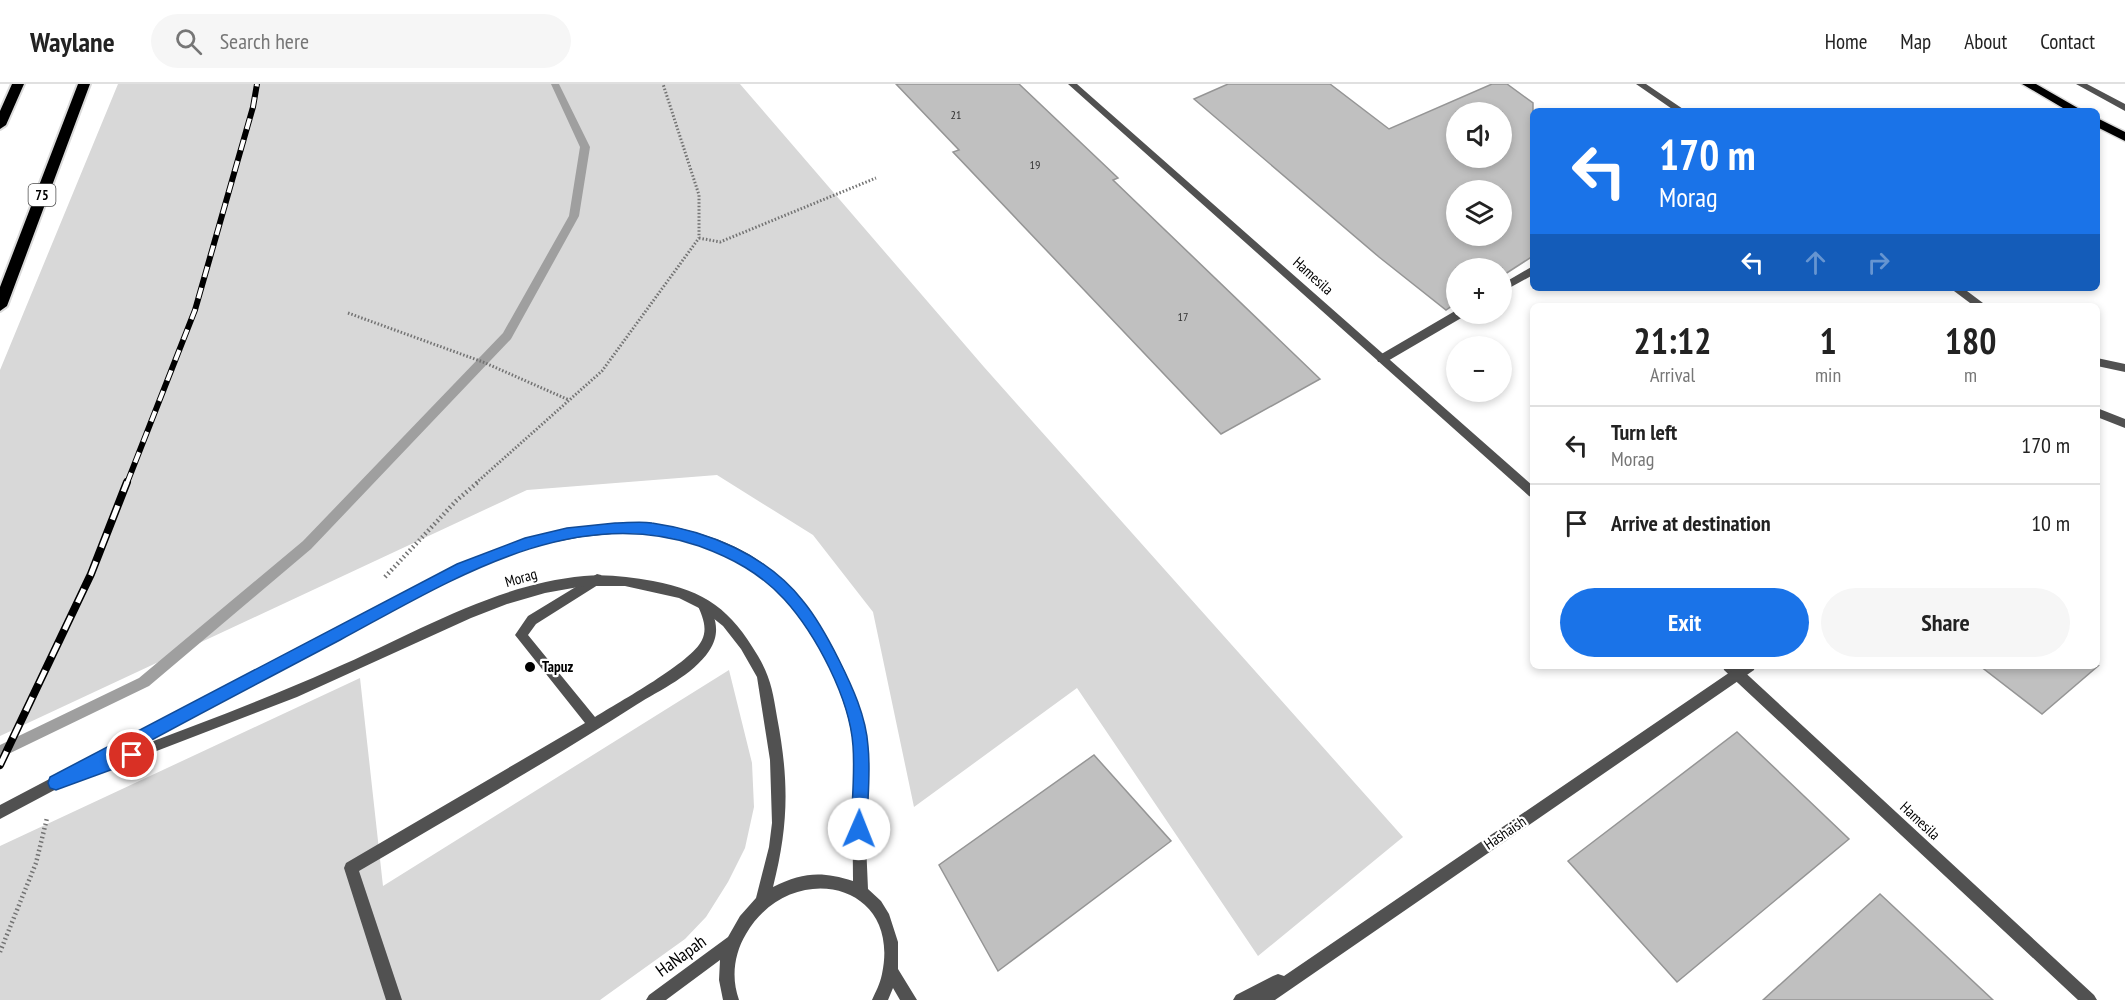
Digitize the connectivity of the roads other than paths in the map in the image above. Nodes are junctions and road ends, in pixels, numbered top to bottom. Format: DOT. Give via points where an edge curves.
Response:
graph roads {
  1 [pos="18,84"];
  2 [pos="84,84"];
  3 [pos="1072,84"];
  4 [pos="1640,84"];
  5 [pos="2028,84"];
  6 [pos="2080,84"];
  7 [pos="1676,108"];
  8 [pos="2072,108"];
  9 [pos="2125,108"];
  10 [pos="2100,124"];
  11 [pos="0,125"];
  12 [pos="2125,137"];
  13 [pos="1530,272"];
  14 [pos="1512,282"];
  15 [pos="1959,291"];
  16 [pos="1977,303"];
  17 [pos="0,306"];
  18 [pos="1446,322"];
  19 [pos="1382,359"];
  20 [pos="2100,363"];
  21 [pos="2125,368"];
  22 [pos="2100,413"];
  23 [pos="2125,424"];
  24 [pos="1530,490"];
  25 [pos="597,579"];
  26 [pos="702,602"];
  27 [pos="1739,669"];
  28 [pos="594,725"];
  29 [pos="56,783"];
  30 [pos="0,812"];
  31 [pos="861,892"];
  32 [pos="763,900"];
  33 [pos="732,943"];
  34 [pos="1316,961"];
  35 [pos="891,972"];
  36 [pos="394,1000"];
  37 [pos="654,1000"];
  38 [pos="731,1000"];
  39 [pos="880,1000"];
  40 [pos="909,1000"];
  41 [pos="1241,1000"];
  42 [pos="1262,1000"];
  43 [pos="2089,1000"];
  1 -- 11 [label="highway"];
  2 -- 17 [label="highway, 75"];
  3 -- 19 [label="street, Hamesila"];
  4 -- 7 [label="street"];
  5 -- 8 [label="main road"];
  6 -- 9 [label="street"];
  10 -- 12 [label="main road"];
  13 -- 14 [label="street"];
  15 -- 16 [label="street"];
  18 -- 19 [label="street"];
  19 -- 24 [label="street, Hamesila"];
  20 -- 21 [label="street"];
  22 -- 23 [label="street"];
  25 -- 26 [label="street, Morag" via="655,585"];
  25 -- 28 [label="street" via="532,620 521,635"];
  25 -- 29 [label="street, Morag" via="535,590 495,603 251,709"];
  26 -- 28 [label="street" via="712,633 698,657"];
  26 -- 32 [label="street, Morag" via="734,627 764,680 780,790 777,840"];
  27 -- 34 [label="street, Hashaish"];
  27 -- 43 [label="street, Hamesila"];
  28 -- 36 [label="street" via="351,868"];
  29 -- 30 [label="street, Morag"];
  29 -- 31 [label="street, Morag" via="462,568 525,543 567,534 650,528 716,547 755,565 799,606 825,648 848,693 861,745"];
  31 -- 32 [label="street" via="838,881 813,880 786,886"];
  31 -- 35 [label="street" via="887,926"];
  32 -- 33 [label="street" via="744,920"];
  33 -- 37 [label="street, HaNapah"];
  33 -- 38 [label="street" via="726,969"];
  34 -- 41 [label="street"];
  34 -- 42 [label="street, Hashaish"];
  35 -- 39 [label="street"];
  35 -- 40 [label="street"];
}
